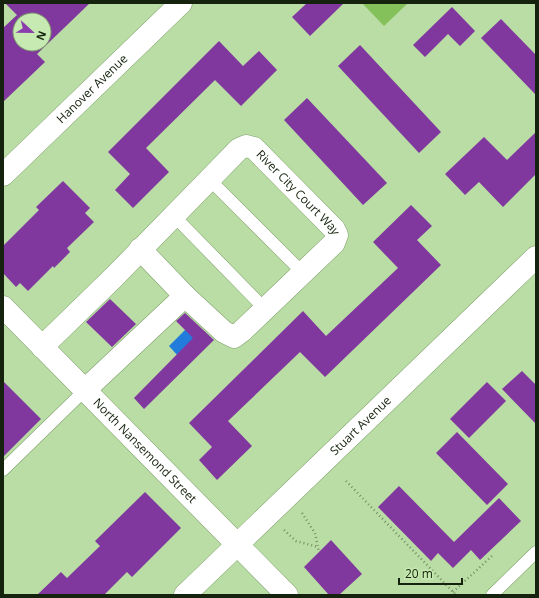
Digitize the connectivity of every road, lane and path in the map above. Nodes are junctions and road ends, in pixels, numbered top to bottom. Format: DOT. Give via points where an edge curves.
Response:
graph roads {
  1 [pos="181,3"];
  2 [pos="3,175"];
  3 [pos="209,179"];
  4 [pos="173,215"];
  5 [pos="140,249"];
  6 [pos="536,257"];
  7 [pos="303,273"];
  8 [pos="185,296"];
  9 [pos="3,307"];
  10 [pos="265,309"];
  11 [pos="42,347"];
  12 [pos="85,390"];
  13 [pos="3,470"];
  14 [pos="346,481"];
  15 [pos="302,513"];
  16 [pos="284,530"];
  17 [pos="237,545"];
  18 [pos="318,547"];
  19 [pos="319,552"];
  20 [pos="536,552"];
  21 [pos="493,555"];
  22 [pos="453,592"];
  23 [pos="185,595"];
  24 [pos="287,595"];
  25 [pos="456,595"];
  26 [pos="492,595"];
  1 -- 2 [label="street, Hanover Avenue"];
  3 -- 4 [label="street, River City Court Way"];
  3 -- 7 [label="lane"];
  3 -- 7 [label="street, River City Court Way" via="239,149 246,146 254,148 337,235 334,243"];
  4 -- 5 [label="street, River City Court Way"];
  4 -- 10 [label="lane"];
  5 -- 8 [label="street"];
  5 -- 11 [label="street, River City Court Way"];
  6 -- 17 [label="street, Stuart Avenue"];
  7 -- 10 [label="street, River City Court Way"];
  8 -- 10 [label="street, River City Court Way" via="224,332 234,337"];
  8 -- 12 [label="street"];
  9 -- 11 [label="street, North Nansemond Street"];
  11 -- 12 [label="street, North Nansemond Street"];
  12 -- 13 [label="lane"];
  12 -- 17 [label="street, North Nansemond Street"];
  14 -- 22 [label="path"];
  15 -- 18 [label="path" via="315,533"];
  16 -- 18 [label="path" via="296,541"];
  17 -- 23 [label="street, Stuart Avenue"];
  17 -- 24 [label="street, North Nansemond Street"];
  18 -- 19 [label="path"];
  20 -- 26 [label="lane"];
  21 -- 22 [label="path"];
  22 -- 25 [label="path"];
}
